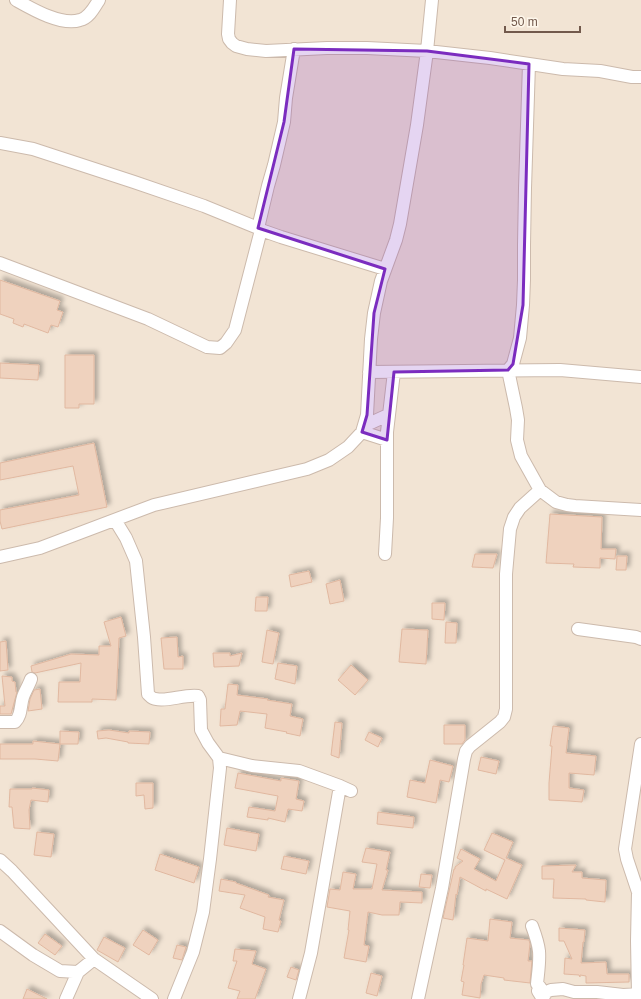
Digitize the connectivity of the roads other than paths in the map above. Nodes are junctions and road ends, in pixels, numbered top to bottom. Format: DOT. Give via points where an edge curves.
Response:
graph roads {
  1 [pos="16,0"];
  2 [pos="99,0"];
  3 [pos="230,0"];
  4 [pos="432,0"];
  5 [pos="294,50"];
  6 [pos="427,51"];
  7 [pos="529,64"];
  8 [pos="641,77"];
  9 [pos="0,143"];
  10 [pos="259,229"];
  11 [pos="0,263"];
  12 [pos="385,269"];
  13 [pos="508,370"];
  14 [pos="369,372"];
  15 [pos="394,372"];
  16 [pos="640,375"];
  17 [pos="388,415"];
  18 [pos="363,429"];
  19 [pos="387,440"];
  20 [pos="540,490"];
  21 [pos="641,510"];
  22 [pos="115,520"];
  23 [pos="385,554"];
  24 [pos="0,557"];
  25 [pos="578,630"];
  26 [pos="641,639"];
  27 [pos="31,679"];
  28 [pos="0,722"];
  29 [pos="641,744"];
  30 [pos="219,758"];
  31 [pos="340,786"];
  32 [pos="351,791"];
  33 [pos="0,860"];
  34 [pos="532,926"];
  35 [pos="0,931"];
  36 [pos="94,959"];
  37 [pos="78,972"];
  38 [pos="640,994"];
  39 [pos="543,998"];
  40 [pos="66,999"];
  41 [pos="152,999"];
  42 [pos="174,999"];
  43 [pos="298,999"];
  44 [pos="418,999"];
  1 -- 2 [label="street" via="46,16 67,21 80,20 89,15"];
  3 -- 5 [label="street" via="228,34 232,43 247,49"];
  4 -- 6 [label="street"];
  5 -- 6 [label="street" via="367,48"];
  5 -- 10 [label="street" via="284,122"];
  6 -- 7 [label="street"];
  6 -- 12 [label="street" via="400,224"];
  7 -- 8 [label="street"];
  7 -- 13 [label="street" via="523,305 520,338 513,364"];
  9 -- 10 [label="street" via="33,149 134,182 204,206"];
  10 -- 11 [label="street" via="235,330 220,348 207,347 148,319"];
  10 -- 12 [label="street"];
  12 -- 14 [label="street" via="374,313"];
  13 -- 15 [label="street"];
  13 -- 16 [label="street"];
  13 -- 20 [label="street" via="518,420 517,440 521,456"];
  14 -- 15 [label="street"];
  14 -- 18 [label="street" via="367,415"];
  15 -- 17 [label="street"];
  17 -- 18 [label="street"];
  17 -- 19 [label="street"];
  18 -- 19 [label="street"];
  18 -- 22 [label="street" via="348,447 329,460 307,469 154,505"];
  19 -- 23 [label="street"];
  20 -- 21 [label="street" via="556,502 567,505"];
  20 -- 44 [label="street" via="520,508 510,529 506,574 506,709 500,722 466,751 442,888"];
  22 -- 24 [label="street" via="40,548"];
  22 -- 30 [label="street" via="136,561 148,694 156,700 198,696 201,730"];
  25 -- 26 [label="street"];
  27 -- 28 [label="street" via="23,697 18,719 15,722"];
  29 -- 38 [label="street" via="625,849 638,892"];
  30 -- 31 [label="street" via="252,766 298,771"];
  30 -- 42 [label="street" via="218,789 203,912 193,952"];
  31 -- 32 [label="street"];
  31 -- 43 [label="street" via="311,953"];
  33 -- 36 [label="street"];
  34 -- 39 [label="street" via="539,949 538,991"];
  35 -- 37 [label="street" via="60,971"];
  36 -- 37 [label="street"];
  36 -- 41 [label="street"];
  37 -- 40 [label="street"];
  38 -- 39 [label="street" via="551,990 546,992"];
}
